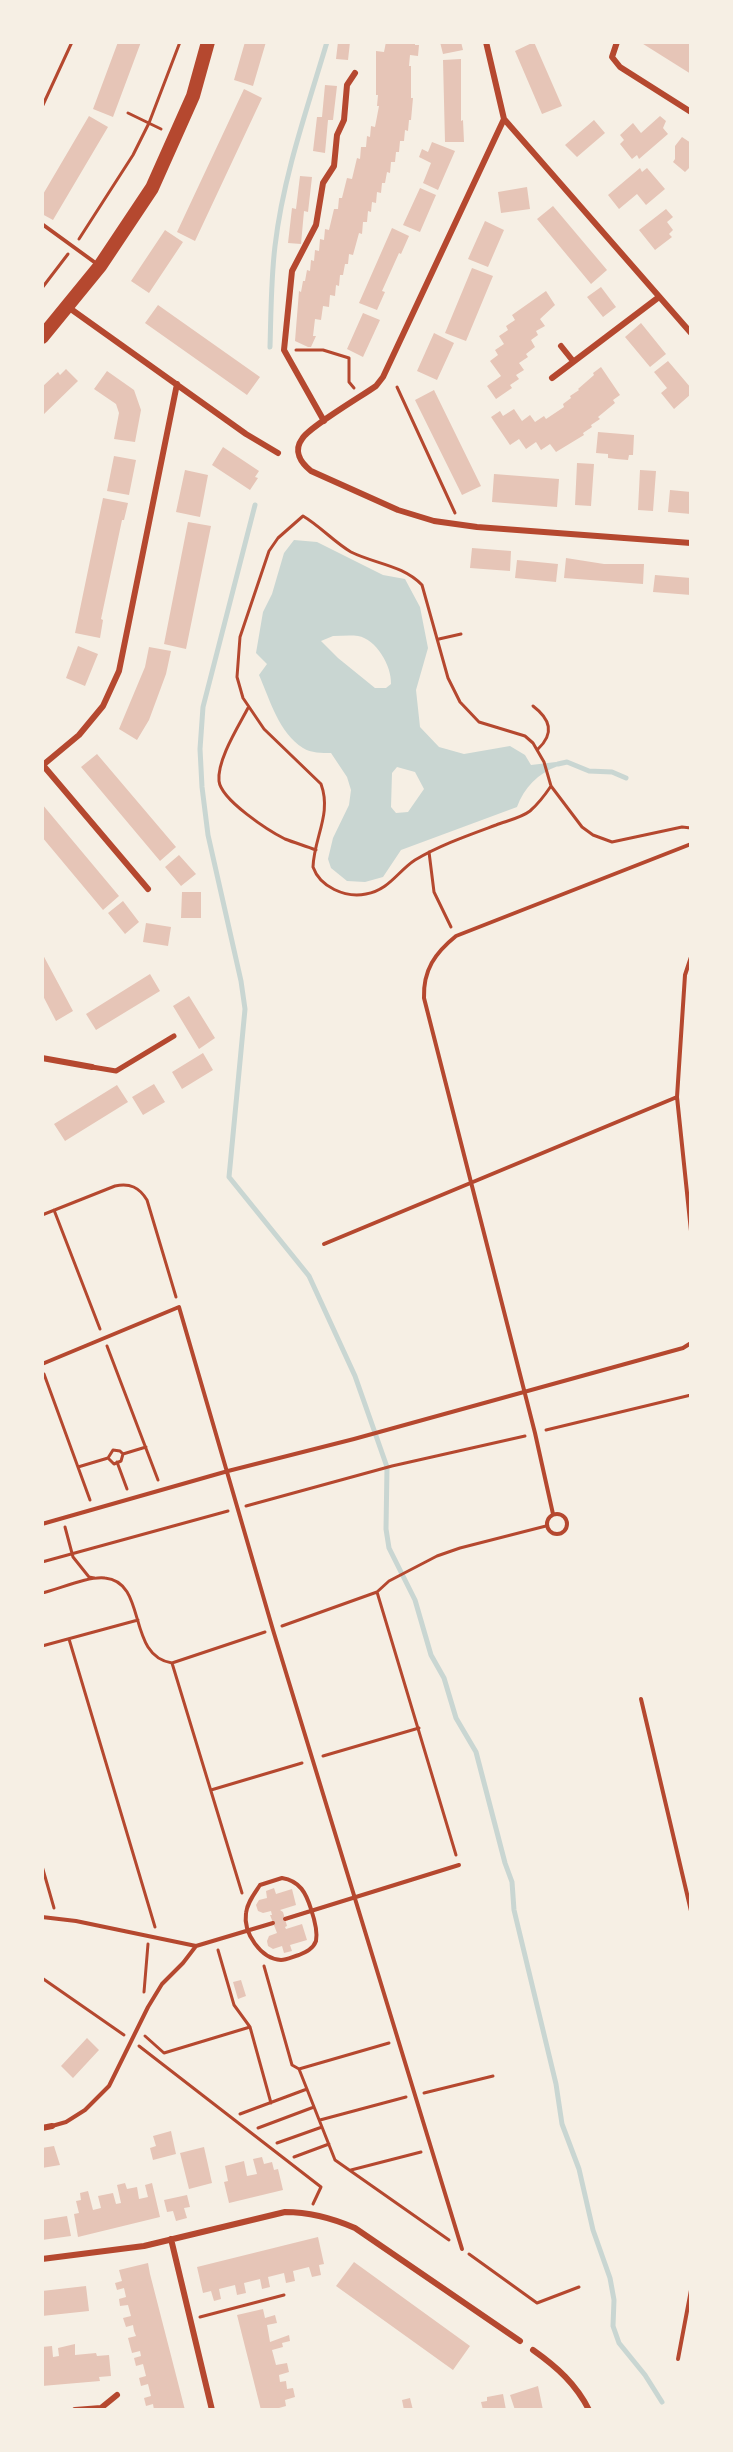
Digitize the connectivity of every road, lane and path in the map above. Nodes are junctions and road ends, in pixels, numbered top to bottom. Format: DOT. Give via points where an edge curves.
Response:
graph roads {
  1 [pos="72,42"];
  2 [pos="180,42"];
  3 [pos="201,42"];
  4 [pos="208,42"];
  5 [pos="486,42"];
  6 [pos="617,42"];
  7 [pos="201,65"];
  8 [pos="355,73"];
  9 [pos="42,107"];
  10 [pos="691,112"];
  11 [pos="128,113"];
  12 [pos="504,119"];
  13 [pos="149,123"];
  14 [pos="176,136"];
  15 [pos="42,224"];
  16 [pos="74,247"];
  17 [pos="100,266"];
  18 [pos="42,288"];
  19 [pos="659,297"];
  20 [pos="68,307"];
  21 [pos="691,333"];
  22 [pos="42,337"];
  23 [pos="561,345"];
  24 [pos="284,350"];
  25 [pos="573,362"];
  26 [pos="552,378"];
  27 [pos="177,384"];
  28 [pos="397,387"];
  29 [pos="361,397"];
  30 [pos="324,421"];
  31 [pos="278,453"];
  32 [pos="461,525"];
  33 [pos="691,543"];
  34 [pos="461,634"];
  35 [pos="439,639"];
  36 [pos="533,705"];
  37 [pos="248,708"];
  38 [pos="538,749"];
  39 [pos="42,764"];
  40 [pos="551,786"];
  41 [pos="691,828"];
  42 [pos="691,844"];
  43 [pos="316,850"];
  44 [pos="429,852"];
  45 [pos="148,889"];
  46 [pos="456,936"];
  47 [pos="691,957"];
  48 [pos="174,1035"];
  49 [pos="42,1059"];
  50 [pos="92,1067"];
  51 [pos="677,1097"];
  52 [pos="471,1182"];
  53 [pos="54,1210"];
  54 [pos="42,1215"];
  55 [pos="691,1231"];
  56 [pos="324,1244"];
  57 [pos="179,1307"];
  58 [pos="104,1338"];
  59 [pos="691,1343"];
  60 [pos="42,1364"];
  61 [pos="42,1369"];
  62 [pos="524,1392"];
  63 [pos="146,1447"];
  64 [pos="123,1454"];
  65 [pos="108,1458"];
  66 [pos="117,1462"];
  67 [pos="392,1466"];
  68 [pos="78,1467"];
  69 [pos="228,1471"];
  70 [pos="162,1491"];
  71 [pos="130,1500"];
  72 [pos="239,1508"];
  73 [pos="94,1510"];
  74 [pos="553,1514"];
  75 [pos="63,1518"];
  76 [pos="42,1524"];
  77 [pos="546,1526"];
  78 [pos="42,1563"];
  79 [pos="96,1579"];
  80 [pos="376,1592"];
  81 [pos="42,1593"];
  82 [pos="138,1620"];
  83 [pos="273,1630"];
  84 [pos="69,1638"];
  85 [pos="42,1646"];
  86 [pos="172,1663"];
  87 [pos="641,1699"];
  88 [pos="459,1865"];
  89 [pos="42,1866"];
  90 [pos="354,1897"];
  91 [pos="249,1901"];
  92 [pos="312,1911"];
  93 [pos="691,1911"];
  94 [pos="42,1917"];
  95 [pos="57,1918"];
  96 [pos="285,1919"];
  97 [pos="273,1923"];
  98 [pos="247,1930"];
  99 [pos="149,1937"];
  100 [pos="158,1938"];
  101 [pos="215,1940"];
  102 [pos="196,1946"];
  103 [pos="266,1956"];
  104 [pos="42,1978"];
  105 [pos="148,2007"];
  106 [pos="250,2027"];
  107 [pos="138,2029"];
  108 [pos="399,2040"];
  109 [pos="132,2041"];
  110 [pos="299,2069"];
  111 [pos="307,2089"];
  112 [pos="271,2103"];
  113 [pos="314,2107"];
  114 [pos="240,2114"];
  115 [pos="52,2126"];
  116 [pos="322,2127"];
  117 [pos="42,2128"];
  118 [pos="258,2128"];
  119 [pos="277,2143"];
  120 [pos="329,2144"];
  121 [pos="432,2149"];
  122 [pos="294,2157"];
  123 [pos="351,2170"];
  124 [pos="309,2213"];
  125 [pos="171,2239"];
  126 [pos="462,2249"];
  127 [pos="42,2259"];
  128 [pos="579,2287"];
  129 [pos="691,2290"];
  130 [pos="284,2295"];
  131 [pos="190,2319"];
  132 [pos="520,2341"];
  133 [pos="533,2350"];
  134 [pos="678,2359"];
  135 [pos="117,2395"];
  136 [pos="75,2410"];
  137 [pos="212,2410"];
  138 [pos="589,2410"];
  1 -- 9 [label="path"];
  2 -- 13 [label="path"];
  3 -- 7 [label="highway"];
  4 -- 7 [label="highway"];
  5 -- 12 [label="street"];
  6 -- 10 [label="street" via="612,57 620,67"];
  7 -- 14 [label="highway"];
  8 -- 24 [label="street" via="347,85 334,166 323,183 316,225 292,271"];
  11 -- 13 [label="path"];
  12 -- 19 [label="street"];
  12 -- 29 [label="street" via="383,378"];
  13 -- 14 [label="path"];
  13 -- 16 [label="path"];
  14 -- 17 [label="highway" via="152,188"];
  15 -- 16 [label="lane"];
  16 -- 17 [label="lane"];
  16 -- 18 [label="path"];
  17 -- 20 [label="highway"];
  19 -- 21 [label="street"];
  19 -- 25 [label="street"];
  20 -- 22 [label="highway"];
  20 -- 27 [label="street"];
  23 -- 25 [label="street"];
  24 -- 29 [label="path" via="323,350 349,358 349,382"];
  24 -- 30 [label="street"];
  25 -- 26 [label="street"];
  27 -- 31 [label="street"];
  27 -- 39 [label="street" via="119,671 103,706 79,735"];
  28 -- 32 [label="path"];
  29 -- 30 [label="street"];
  30 -- 32 [label="street" via="302,438 298,455 303,465 398,510"];
  32 -- 33 [label="street"];
  34 -- 35 [label="path"];
  35 -- 37 [label="path" via="422,585 414,577 349,550 303,516 269,551 240,637 237,677"];
  35 -- 38 [label="path" via="453,690 466,709 479,722 525,736"];
  36 -- 38 [label="path" via="549,728 547,741"];
  37 -- 43 [label="path" via="264,729 321,784 326,811"];
  37 -- 43 [label="path" via="224,756 219,782 227,796 255,819 284,838"];
  38 -- 40 [label="path"];
  39 -- 45 [label="street"];
  40 -- 41 [label="path" via="582,827 612,842 682,826"];
  40 -- 44 [label="path" via="528,812"];
  42 -- 46 [label="lane"];
  43 -- 44 [label="path" via="316,875 339,892 356,895 392,883 412,862"];
  44 -- 46 [label="path" via="434,892"];
  46 -- 52 [label="lane" via="430,964 424,998"];
  47 -- 51 [label="lane" via="685,975"];
  48 -- 50 [label="street" via="116,1071"];
  49 -- 50 [label="street"];
  51 -- 52 [label="lane"];
  51 -- 55 [label="lane"];
  52 -- 56 [label="lane"];
  52 -- 62 [label="lane"];
  53 -- 54 [label="path"];
  53 -- 57 [label="path" via="124,1184 141,1191"];
  53 -- 58 [label="path"];
  57 -- 58 [label="lane"];
  57 -- 69 [label="lane"];
  58 -- 60 [label="lane"];
  58 -- 63 [label="path"];
  59 -- 62 [label="lane"];
  61 -- 68 [label="path"];
  62 -- 69 [label="lane"];
  62 -- 74 [label="lane"];
  63 -- 64 [label="path"];
  63 -- 70 [label="path"];
  64 -- 65 [label="path" via="113,1450"];
  64 -- 66 [label="path"];
  65 -- 66 [label="path" via="114,1464"];
  65 -- 68 [label="path"];
  66 -- 71 [label="path"];
  67 -- 72 [label="path"];
  68 -- 73 [label="path"];
  69 -- 70 [label="lane"];
  69 -- 72 [label="lane"];
  70 -- 71 [label="lane"];
  71 -- 73 [label="lane"];
  72 -- 78 [label="path"];
  72 -- 83 [label="lane"];
  73 -- 75 [label="lane"];
  74 -- 77 [label="lane"];
  74 -- 77 [label="lane" via="562,1515 567,1521 566,1530 559,1535"];
  75 -- 76 [label="lane"];
  75 -- 79 [label="path" via="73,1557 89,1577"];
  77 -- 80 [label="path" via="437,1556"];
  79 -- 81 [label="path"];
  79 -- 82 [label="path" via="106,1578 120,1584 132,1601"];
  80 -- 83 [label="path"];
  80 -- 88 [label="path"];
  82 -- 84 [label="path"];
  82 -- 86 [label="path" via="150,1653"];
  83 -- 86 [label="path"];
  83 -- 90 [label="lane"];
  84 -- 85 [label="path"];
  84 -- 100 [label="path"];
  86 -- 91 [label="path" via="242,1893"];
  87 -- 93 [label="lane"];
  88 -- 90 [label="lane"];
  89 -- 95 [label="path"];
  90 -- 92 [label="lane"];
  90 -- 108 [label="lane"];
  91 -- 92 [label="lane" via="260,1885 282,1878 304,1891"];
  91 -- 98 [label="lane"];
  92 -- 96 [label="lane"];
  92 -- 103 [label="lane" via="315,1941 308,1952 282,1960"];
  94 -- 95 [label="lane"];
  95 -- 99 [label="lane"];
  97 -- 98 [label="lane"];
  98 -- 101 [label="lane"];
  98 -- 103 [label="lane"];
  99 -- 100 [label="lane"];
  99 -- 105 [label="path" via="144,1972"];
  100 -- 102 [label="lane"];
  101 -- 102 [label="lane"];
  101 -- 106 [label="path" via="234,2006"];
  102 -- 105 [label="lane" via="162,1984"];
  103 -- 110 [label="path" via="264,1967 292,2065"];
  104 -- 109 [label="path"];
  105 -- 107 [label="lane"];
  106 -- 107 [label="path" via="164,2053"];
  106 -- 112 [label="path"];
  107 -- 109 [label="lane"];
  108 -- 110 [label="path"];
  108 -- 121 [label="lane"];
  109 -- 115 [label="lane" via="99,2098 66,2122"];
  109 -- 124 [label="path" via="321,2187"];
  110 -- 111 [label="path"];
  111 -- 112 [label="path"];
  111 -- 113 [label="path"];
  112 -- 114 [label="path"];
  113 -- 116 [label="path"];
  113 -- 118 [label="path"];
  115 -- 117 [label="street"];
  116 -- 119 [label="path"];
  116 -- 120 [label="path"];
  120 -- 122 [label="path"];
  120 -- 123 [label="path" via="335,2160"];
  121 -- 123 [label="path"];
  121 -- 126 [label="lane"];
  123 -- 126 [label="path"];
  124 -- 125 [label="street" via="285,2212"];
  124 -- 132 [label="street" via="355,2228"];
  125 -- 127 [label="street"];
  125 -- 131 [label="street"];
  126 -- 128 [label="path" via="537,2303"];
  129 -- 134 [label="lane"];
  130 -- 131 [label="path"];
  131 -- 137 [label="street"];
  133 -- 138 [label="street" via="571,2381"];
  135 -- 136 [label="street" via="101,2408"];
}
